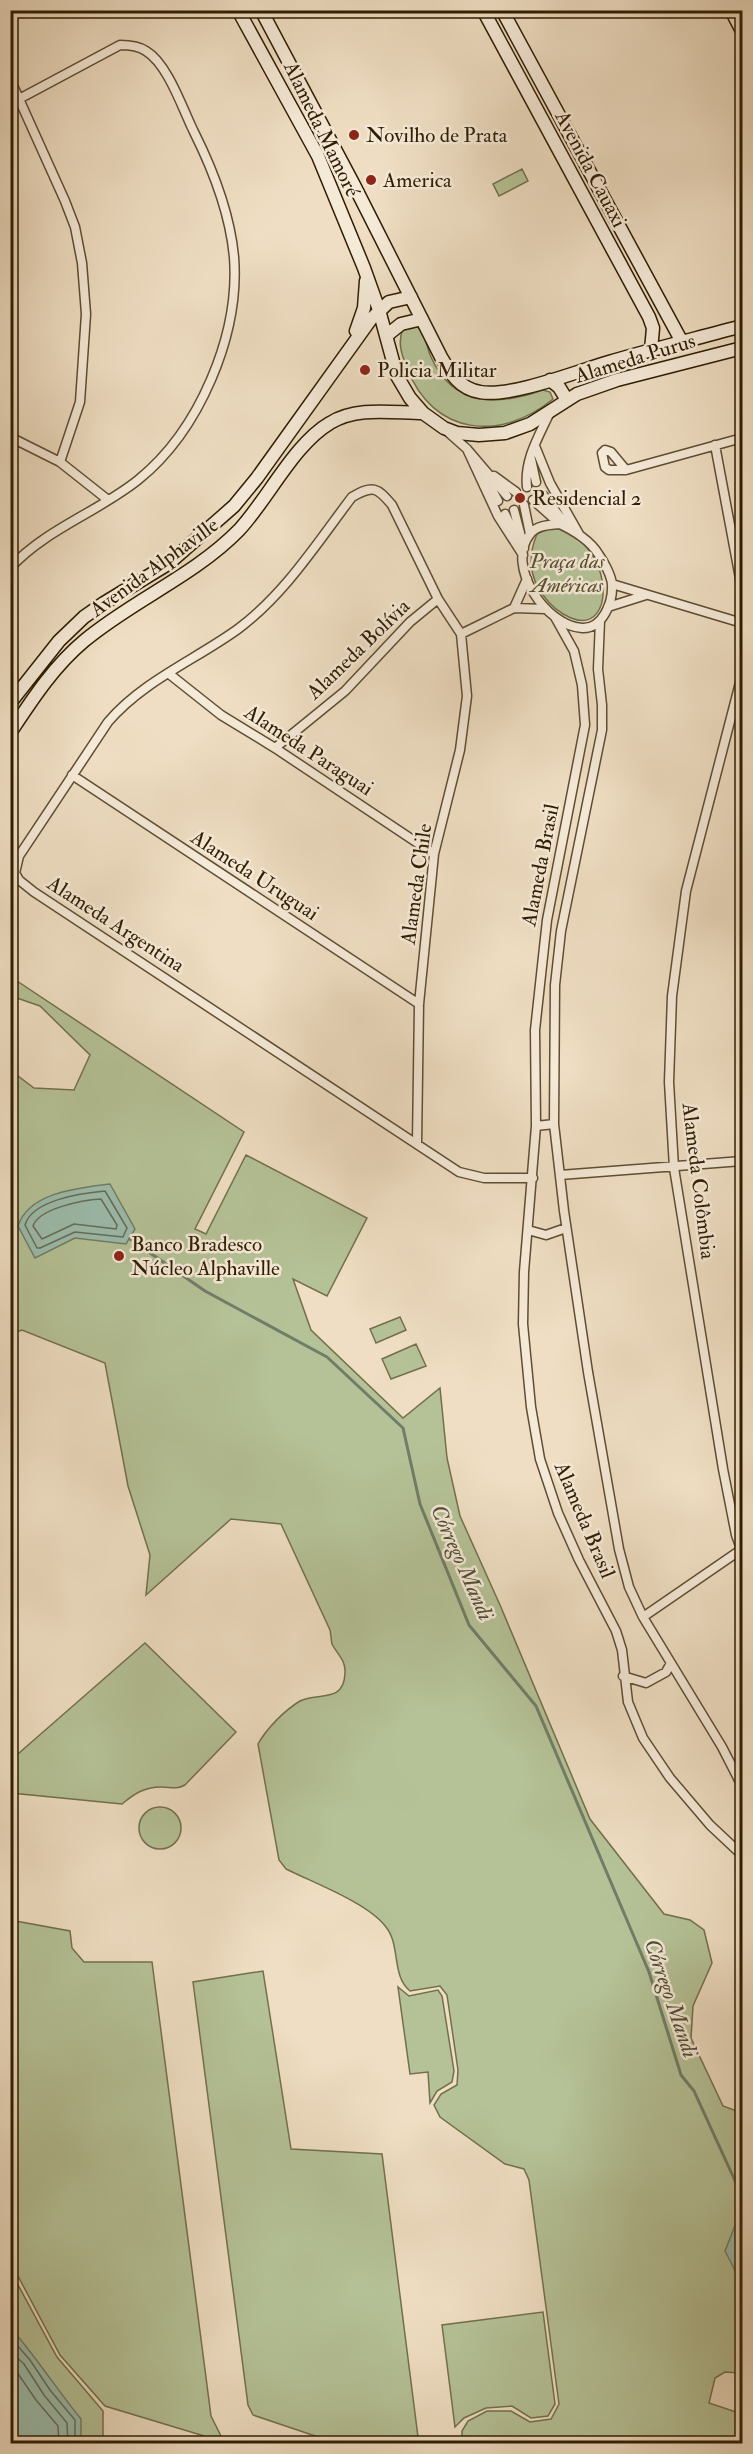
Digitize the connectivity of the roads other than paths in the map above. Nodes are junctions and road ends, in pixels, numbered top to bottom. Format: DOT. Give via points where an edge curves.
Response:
graph roads {
  1 [pos="238,10"];
  2 [pos="261,10"];
  3 [pos="483,10"];
  4 [pos="502,10"];
  5 [pos="731,10"];
  6 [pos="513,31"];
  7 [pos="742,31"];
  8 [pos="498,39"];
  9 [pos="10,79"];
  10 [pos="19,99"];
  11 [pos="582,193"];
  12 [pos="601,193"];
  13 [pos="589,205"];
  14 [pos="364,268"];
  15 [pos="411,297"];
  16 [pos="660,303"];
  17 [pos="645,309"];
  18 [pos="379,310"];
  19 [pos="422,319"];
  20 [pos="742,326"];
  21 [pos="386,336"];
  22 [pos="682,342"];
  23 [pos="742,348"];
  24 [pos="651,350"];
  25 [pos="347,351"];
  26 [pos="550,380"];
  27 [pos="567,400"];
  28 [pos="550,412"];
  29 [pos="423,413"];
  30 [pos="444,428"];
  31 [pos="10,437"];
  32 [pos="742,438"];
  33 [pos="716,445"];
  34 [pos="535,446"];
  35 [pos="467,449"];
  36 [pos="530,455"];
  37 [pos="60,462"];
  38 [pos="479,464"];
  39 [pos="626,470"];
  40 [pos="488,472"];
  41 [pos="526,476"];
  42 [pos="536,482"];
  43 [pos="508,484"];
  44 [pos="527,487"];
  45 [pos="516,492"];
  46 [pos="543,495"];
  47 [pos="507,496"];
  48 [pos="108,500"];
  49 [pos="533,500"];
  50 [pos="498,501"];
  51 [pos="524,505"];
  52 [pos="514,510"];
  53 [pos="505,514"];
  54 [pos="560,524"];
  55 [pos="569,529"];
  56 [pos="530,534"];
  57 [pos="579,534"];
  58 [pos="523,551"];
  59 [pos="10,568"];
  60 [pos="527,579"];
  61 [pos="612,584"];
  62 [pos="742,589"];
  63 [pos="646,595"];
  64 [pos="438,598"];
  65 [pos="608,607"];
  66 [pos="514,608"];
  67 [pos="545,609"];
  68 [pos="555,617"];
  69 [pos="600,621"];
  70 [pos="742,623"];
  71 [pos="461,634"];
  72 [pos="168,673"];
  73 [pos="742,675"];
  74 [pos="10,703"];
  75 [pos="10,733"];
  76 [pos="275,748"];
  77 [pos="72,775"];
  78 [pos="434,854"];
  79 [pos="419,1004"];
  80 [pos="554,1124"];
  81 [pos="536,1126"];
  82 [pos="417,1143"];
  83 [pos="742,1161"];
  84 [pos="674,1168"];
  85 [pos="560,1175"];
  86 [pos="533,1178"];
  87 [pos="566,1228"];
  88 [pos="528,1230"];
  89 [pos="742,1550"];
  90 [pos="643,1617"];
  91 [pos="671,1662"];
  92 [pos="623,1676"];
  93 [pos="742,1786"];
  94 [pos="742,1855"];
  1 -- 14 [label="main road, Alameda Mamoré" via="313,145"];
  2 -- 15 [label="main road, Alameda Mamoré"];
  3 -- 8 [label="main road, Avenida Cauaxi"];
  4 -- 6 [label="main road, Avenida Cauaxi"];
  5 -- 7 [label="main road"];
  6 -- 8 [label="main road"];
  6 -- 12 [label="main road, Avenida Cauaxi"];
  8 -- 11 [label="main road, Avenida Cauaxi"];
  9 -- 10 [label="street"];
  10 -- 37 [label="street" via="66,201 82,263 86,314 80,402"];
  10 -- 48 [label="street" via="120,45 146,50 168,78 213,170 226,214 234,258 232,306 220,361 195,411 169,448 138,479"];
  11 -- 12 [label="main road"];
  11 -- 13 [label="main road, Avenida Cauaxi"];
  12 -- 13 [label="main road"];
  12 -- 16 [label="main road, Avenida Cauaxi"];
  13 -- 17 [label="main road, Avenida Cauaxi"];
  14 -- 18 [label="main road, Alameda Purus"];
  14 -- 25 [label="main road" via="364,308"];
  15 -- 18 [label="main road" via="396,299"];
  15 -- 19 [label="main road, Alameda Mamoré"];
  16 -- 17 [label="main road" via="654,309"];
  16 -- 22 [label="main road, Avenida Cauaxi"];
  17 -- 24 [label="main road, Avenida Cauaxi" via="653,328"];
  18 -- 21 [label="main road, Alameda Purus"];
  18 -- 25 [label="main road"];
  19 -- 21 [label="main road" via="401,324"];
  19 -- 26 [label="main road, Alameda Purus" via="452,375 464,387 480,392 510,392"];
  20 -- 22 [label="main road, Alameda Purus"];
  21 -- 29 [label="main road, Alameda Purus" via="398,376"];
  22 -- 24 [label="main road, Alameda Purus"];
  23 -- 27 [label="main road, Alameda Purus" via="617,380"];
  24 -- 26 [label="main road, Alameda Purus"];
  25 -- 74 [label="main road, Avenida Alphaville" via="234,506 168,564 84,617 59,641"];
  26 -- 27 [label="main road"];
  27 -- 28 [label="main road, Alameda Purus"];
  28 -- 30 [label="main road, Alameda Purus" via="505,433 479,435"];
  28 -- 34 [label="street"];
  29 -- 30 [label="main road, Alameda Purus"];
  29 -- 75 [label="main road, Avenida Alphaville" via="350,414 320,429 239,530 173,582 85,640 58,665"];
  30 -- 35 [label="street"];
  31 -- 37 [label="street"];
  32 -- 33 [label="street"];
  33 -- 39 [label="street"];
  33 -- 62 [label="street"];
  34 -- 36 [label="street"];
  34 -- 57 [label="street" via="550,483"];
  35 -- 38 [label="street"];
  35 -- 58 [label="street" via="498,516"];
  36 -- 41 [label="street"];
  36 -- 42 [label="street"];
  37 -- 48 [label="street"];
  38 -- 40 [label="street"];
  38 -- 50 [label="street"];
  40 -- 43 [label="street"];
  40 -- 47 [label="street"];
  41 -- 43 [label="street"];
  41 -- 44 [label="street"];
  43 -- 45 [label="street"];
  46 -- 55 [label="street"];
  48 -- 59 [label="street"];
  49 -- 54 [label="street"];
  51 -- 56 [label="street"];
  52 -- 58 [label="street"];
  53 -- 58 [label="street"];
  54 -- 55 [label="street"];
  54 -- 56 [label="street" via="545,525"];
  55 -- 57 [label="street"];
  56 -- 58 [label="street"];
  57 -- 61 [label="street" via="598,553"];
  58 -- 60 [label="street"];
  60 -- 66 [label="street"];
  60 -- 67 [label="street"];
  61 -- 63 [label="street"];
  61 -- 65 [label="street"];
  63 -- 65 [label="street"];
  63 -- 70 [label="street"];
  64 -- 71 [label="street, Alameda Argentina"];
  64 -- 72 [label="street, Alameda Argentina" via="392,505 382,493 368,489 352,497 265,606 237,629"];
  64 -- 76 [label="street, Alameda Bolívia" via="345,691"];
  65 -- 69 [label="street"];
  66 -- 67 [label="street"];
  66 -- 71 [label="street"];
  67 -- 68 [label="street"];
  68 -- 69 [label="street" via="580,628"];
  68 -- 81 [label="street, Alameda Brasil" via="574,651 585,725 540,974 535,1030"];
  69 -- 80 [label="street, Alameda Brasil" via="602,730 561,930 553,1028"];
  71 -- 78 [label="street, Alameda Chile" via="467,696 465,720"];
  72 -- 76 [label="street, Alameda Paraguai" via="220,715"];
  72 -- 77 [label="street, Alameda Argentina" via="119,709"];
  73 -- 84 [label="street, Alameda Colômbia" via="686,891 672,996 669,1082"];
  76 -- 78 [label="street, Alameda Paraguai"];
  77 -- 79 [label="street, Alameda Uruguai"];
  77 -- 82 [label="street, Alameda Argentina" via="19,856 15,868 19,880"];
  78 -- 79 [label="street, Alameda Chile"];
  79 -- 82 [label="street, Alameda Chile"];
  80 -- 81 [label="street"];
  80 -- 85 [label="street, Alameda Brasil"];
  81 -- 86 [label="street, Alameda Brasil"];
  82 -- 86 [label="street, Alameda Argentina" via="459,1172 484,1179"];
  83 -- 84 [label="street"];
  84 -- 85 [label="street"];
  84 -- 89 [label="street, Alameda Colômbia" via="723,1469"];
  85 -- 87 [label="street, Alameda Brasil"];
  86 -- 88 [label="street, Alameda Brasil"];
  87 -- 88 [label="street" via="546,1235"];
  87 -- 90 [label="street, Alameda Brasil" via="619,1549 628,1587"];
  88 -- 92 [label="street, Alameda Brasil" via="524,1324 540,1459 558,1513 616,1631 622,1650"];
  89 -- 90 [label="street"];
  90 -- 91 [label="street, Alameda Brasil"];
  91 -- 92 [label="street" via="666,1672 646,1683"];
  91 -- 93 [label="street, Alameda Brasil"];
  92 -- 94 [label="street, Alameda Brasil" via="628,1702 643,1738 670,1778"];
}
